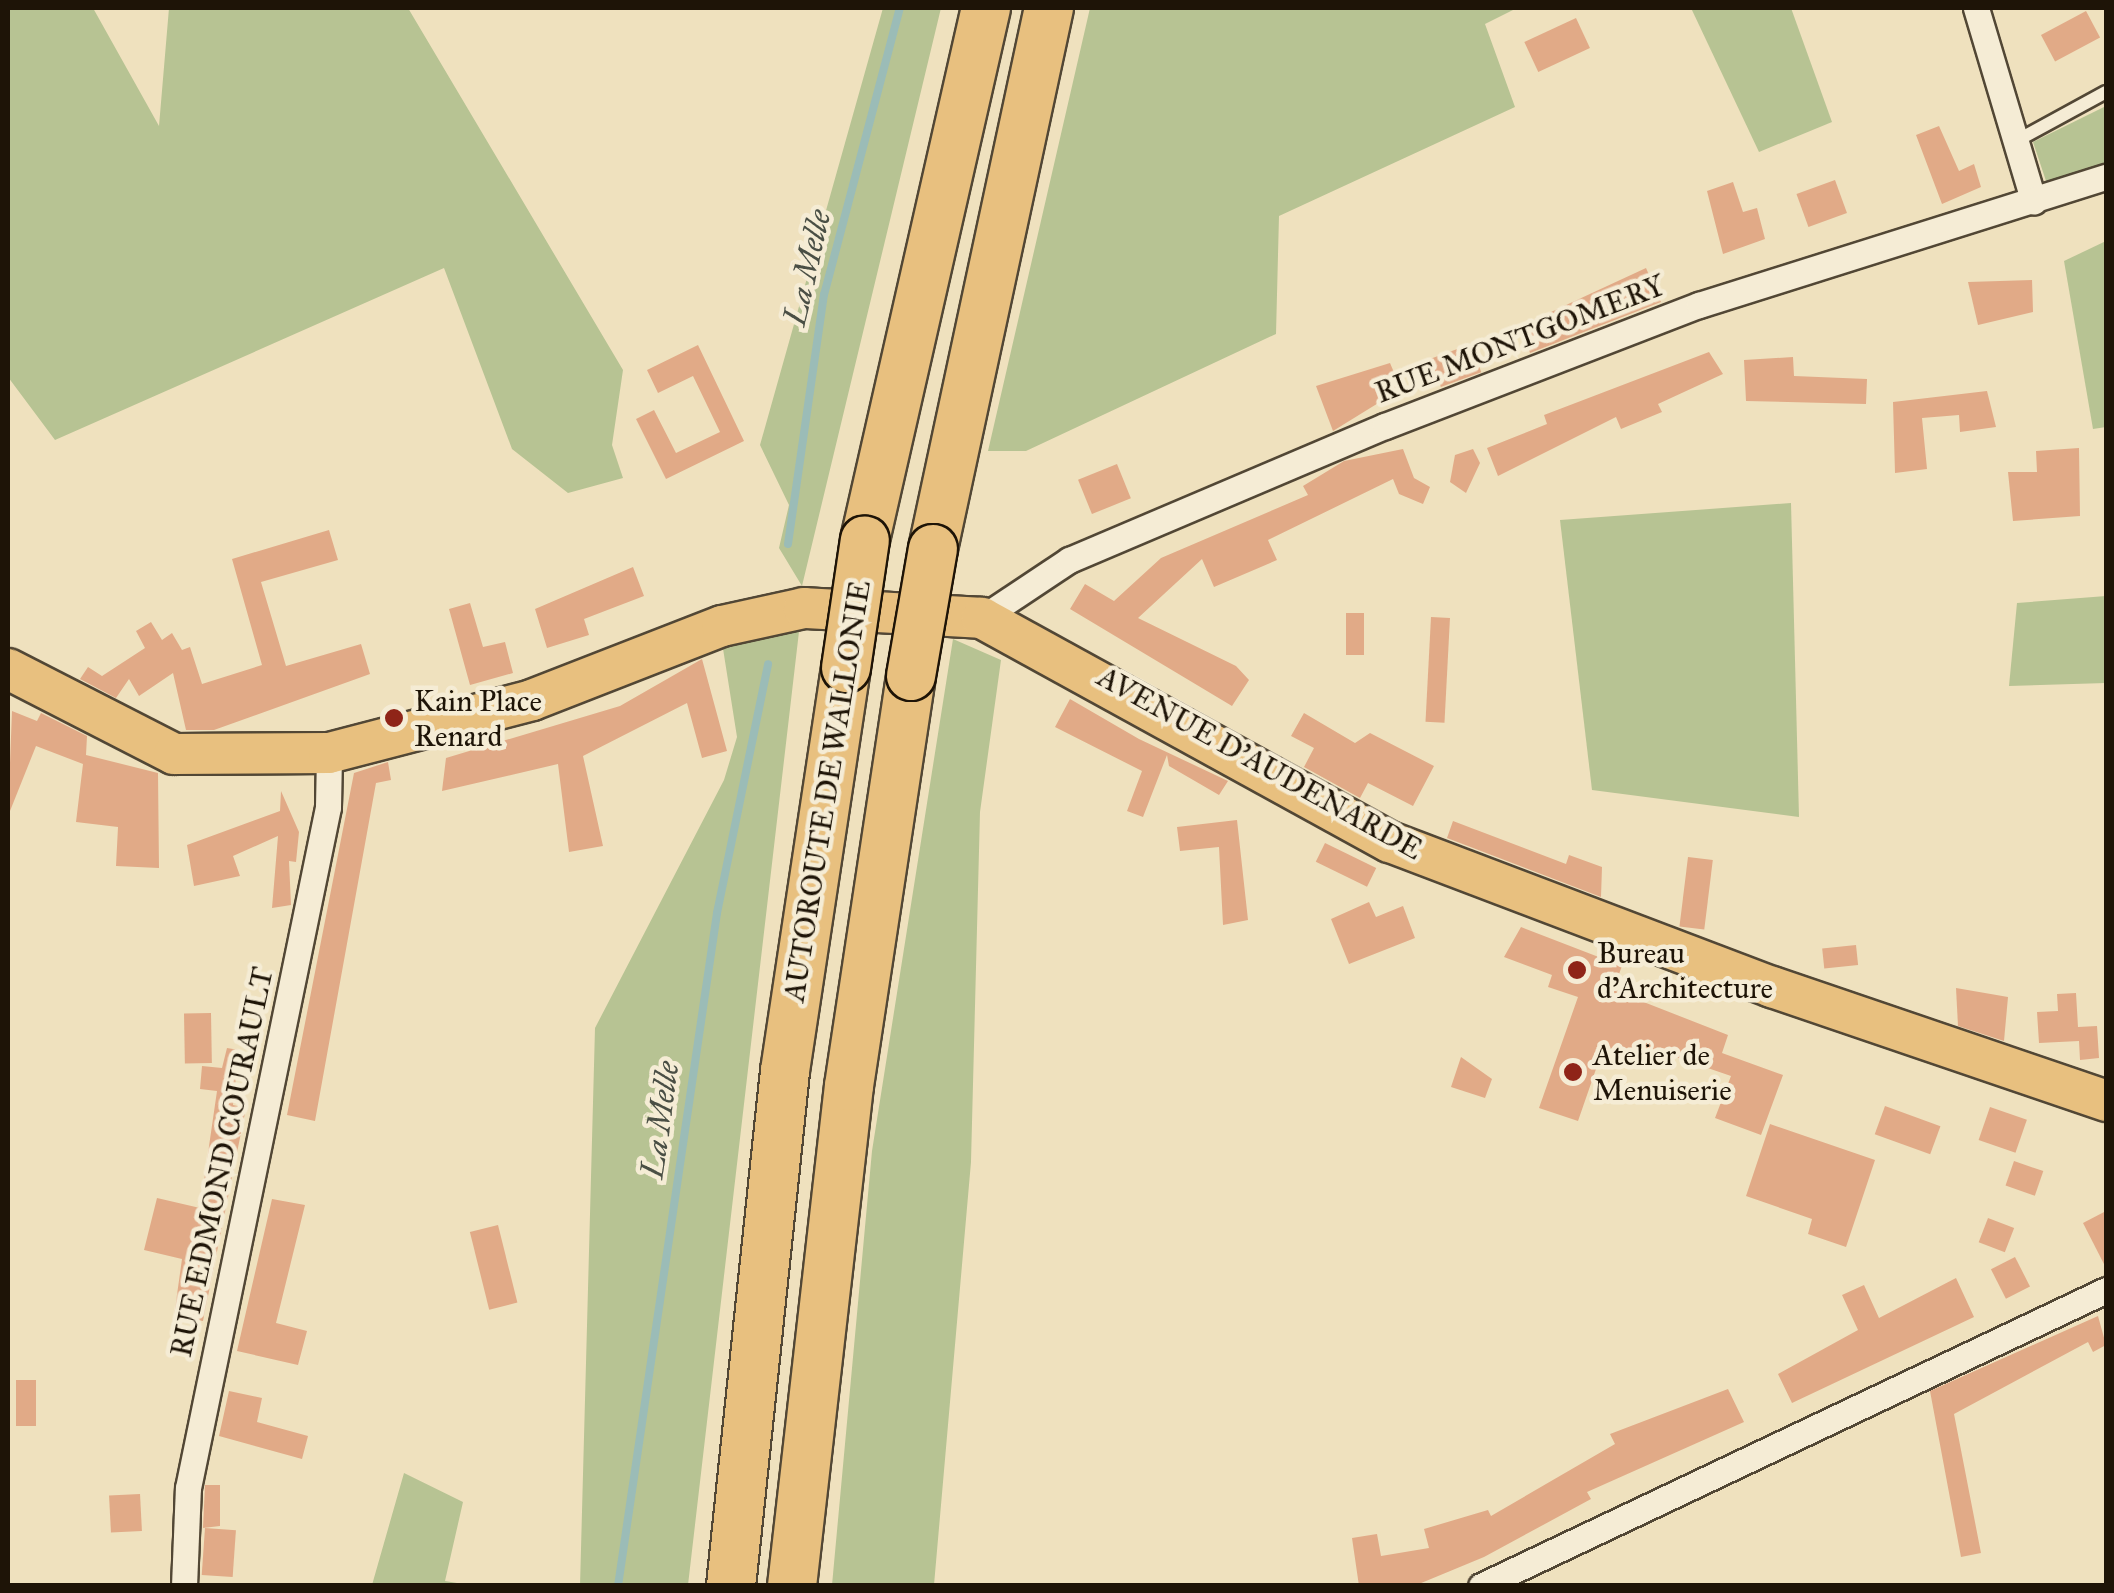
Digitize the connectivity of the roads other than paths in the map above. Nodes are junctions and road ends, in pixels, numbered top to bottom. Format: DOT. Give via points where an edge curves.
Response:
graph roads {
  1 [pos="986,8"];
  2 [pos="1049,8"];
  3 [pos="1976,8"];
  4 [pos="2106,92"];
  5 [pos="2018,140"];
  6 [pos="2106,177"];
  7 [pos="2034,202"];
  8 [pos="982,618"];
  9 [pos="8,668"];
  10 [pos="329,753"];
  11 [pos="2106,1100"];
  12 [pos="2106,1290"];
  13 [pos="184,1586"];
  14 [pos="731,1586"];
  15 [pos="792,1586"];
  16 [pos="1480,1586"];
  1 -- 14 [label="highway, AUTOROUTE DE WALLONIE, bridge" via="865,540 785,1071"];
  2 -- 15 [label="highway, bridge" via="911,676 848,1086"];
  3 -- 5 [label="street"];
  4 -- 5 [label="lane"];
  5 -- 7 [label="street"];
  6 -- 7 [label="street, RUE MONTGOMERY"];
  7 -- 8 [label="street, RUE MONTGOMERY" via="1699,305 1385,426 1069,560"];
  8 -- 10 [label="main road" via="804,608 722,626 532,700"];
  8 -- 11 [label="main road, AVENUE D'AUDENARDE" via="1390,842 1772,987"];
  9 -- 10 [label="main road" via="174,754"];
  10 -- 13 [label="street, RUE EDMOND COURAULT" via="328,807 188,1488"];
  12 -- 16 [label="street"];
}
